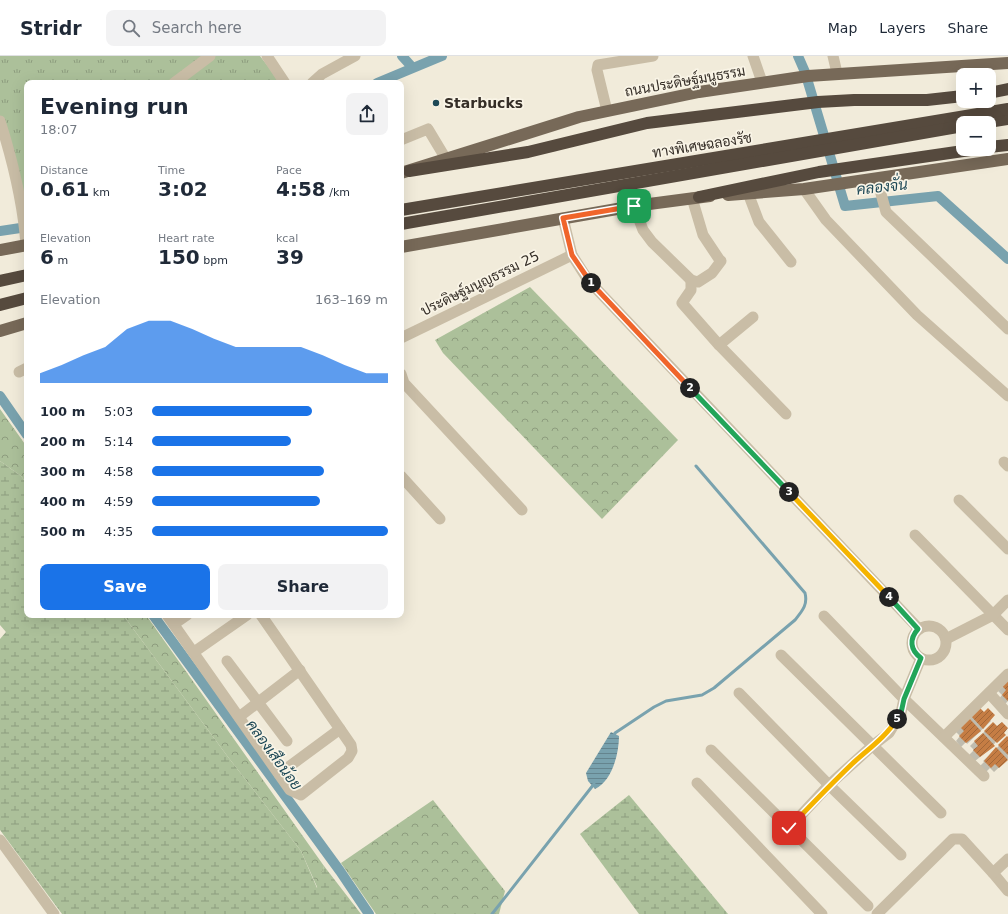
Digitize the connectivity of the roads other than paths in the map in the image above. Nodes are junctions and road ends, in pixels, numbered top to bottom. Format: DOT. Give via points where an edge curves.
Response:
graph roads {
  1 [pos="210,56"];
  2 [pos="267,56"];
  3 [pos="355,56"];
  4 [pos="653,56"];
  5 [pos="753,56"];
  6 [pos="833,56"];
  7 [pos="1008,63"];
  8 [pos="837,73"];
  9 [pos="178,80"];
  10 [pos="283,80"];
  11 [pos="315,80"];
  12 [pos="762,82"];
  13 [pos="1008,90"];
  14 [pos="996,92"];
  15 [pos="956,97"];
  16 [pos="1008,109"];
  17 [pos="607,111"];
  18 [pos="1008,119"];
  19 [pos="0,121"];
  20 [pos="996,121"];
  21 [pos="956,127"];
  22 [pos="404,139"];
  23 [pos="1008,144"];
  24 [pos="996,146"];
  25 [pos="956,152"];
  26 [pos="446,159"];
  27 [pos="1008,159"];
  28 [pos="405,172"];
  29 [pos="877,179"];
  30 [pos="804,189"];
  31 [pos="748,194"];
  32 [pos="695,198"];
  33 [pos="634,206"];
  34 [pos="404,210"];
  35 [pos="563,218"];
  36 [pos="404,223"];
  37 [pos="24,225"];
  38 [pos="24,237"];
  39 [pos="404,246"];
  40 [pos="0,250"];
  41 [pos="572,255"];
  42 [pos="791,262"];
  43 [pos="24,276"];
  44 [pos="0,280"];
  45 [pos="691,280"];
  46 [pos="24,299"];
  47 [pos="0,305"];
  48 [pos="753,317"];
  49 [pos="24,324"];
  50 [pos="1008,329"];
  51 [pos="0,331"];
  52 [pos="404,337"];
  53 [pos="719,345"];
  54 [pos="404,383"];
  55 [pos="1008,396"];
  56 [pos="786,414"];
  57 [pos="404,482"];
  58 [pos="959,500"];
  59 [pos="522,510"];
  60 [pos="440,519"];
  61 [pos="915,535"];
  62 [pos="1008,549"];
  63 [pos="1008,600"];
  64 [pos="993,615"];
  65 [pos="824,616"];
  66 [pos="169,618"];
  67 [pos="183,618"];
  68 [pos="243,618"];
  69 [pos="263,618"];
  70 [pos="174,624"];
  71 [pos="918,629"];
  72 [pos="1008,630"];
  73 [pos="946,639"];
  74 [pos="194,652"];
  75 [pos="781,655"];
  76 [pos="921,658"];
  77 [pos="227,661"];
  78 [pos="300,670"];
  79 [pos="1008,674"];
  80 [pos="739,693"];
  81 [pos="989,693"];
  82 [pos="904,699"];
  83 [pos="258,702"];
  84 [pos="1008,714"];
  85 [pos="239,717"];
  86 [pos="340,729"];
  87 [pos="944,737"];
  88 [pos="287,741"];
  89 [pos="872,746"];
  90 [pos="711,750"];
  91 [pos="279,774"];
  92 [pos="984,776"];
  93 [pos="697,782"];
  94 [pos="829,785"];
  95 [pos="941,813"];
  96 [pos="789,828"];
  97 [pos="0,840"];
  98 [pos="901,855"];
  99 [pos="1008,859"];
  100 [pos="993,873"];
  101 [pos="1008,891"];
  102 [pos="868,906"];
  103 [pos="54,914"];
  104 [pos="822,914"];
  105 [pos="877,914"];
  1 -- 9 [label="street"];
  2 -- 10 [label="street"];
  3 -- 11 [label="street"];
  4 -- 17 [label="street" via="598,64"];
  5 -- 12 [label="street"];
  6 -- 8 [label="street"];
  7 -- 8 [label="main road, ถนนประดิษฐ์มนูธรรม"];
  8 -- 12 [label="main road, ถนนประดิษฐ์มนูธรรม"];
  12 -- 17 [label="main road, ถนนประดิษฐ์มนูธรรม"];
  13 -- 14 [label="highway"];
  15 -- 28 [label="highway" via="926,100 813,102 647,123 528,152"];
  16 -- 34 [label="highway, ทางพิเศษฉลองรัช"];
  17 -- 26 [label="main road, ถนนประดิษฐ์มนูธรรม" via="579,117"];
  18 -- 20 [label="highway"];
  19 -- 37 [label="street" via="11,156"];
  21 -- 36 [label="highway, ทางพิเศษฉลองรัช"];
  22 -- 26 [label="street" via="428,129"];
  23 -- 24 [label="highway"];
  25 -- 32 [label="highway" via="819,172"];
  26 -- 28 [label="main road, ถนนประดิษฐ์มนูธรรม"];
  27 -- 29 [label="main road"];
  29 -- 30 [label="main road"];
  29 -- 50 [label="street" via="886,212"];
  30 -- 31 [label="main road"];
  30 -- 55 [label="street" via="826,220 917,315"];
  31 -- 32 [label="main road"];
  31 -- 42 [label="street" via="759,222"];
  32 -- 33 [label="main road"];
  32 -- 45 [label="street" via="703,235 720,260 706,277 698,282"];
  33 -- 35 [label="main road"];
  33 -- 45 [label="street" via="643,230 652,242"];
  35 -- 39 [label="main road"];
  35 -- 41 [label="street"];
  38 -- 40 [label="main road"];
  41 -- 52 [label="street, ประดิษฐ์มนูญธรรม 25"];
  41 -- 71 [label="street" via="588,280"];
  43 -- 44 [label="highway"];
  45 -- 53 [label="street" via="692,290 682,303"];
  46 -- 47 [label="highway"];
  48 -- 53 [label="street"];
  49 -- 51 [label="main road"];
  53 -- 56 [label="street"];
  54 -- 59 [label="street"];
  57 -- 60 [label="street"];
  58 -- 62 [label="street"];
  61 -- 64 [label="street"];
  63 -- 64 [label="street"];
  64 -- 72 [label="street"];
  64 -- 73 [label="street"];
  65 -- 82 [label="street"];
  66 -- 70 [label="street"];
  67 -- 70 [label="street"];
  68 -- 74 [label="street"];
  69 -- 78 [label="street"];
  70 -- 74 [label="street"];
  71 -- 73 [label="street" via="935,626"];
  71 -- 76 [label="street" via="912,638 912,644 913,650"];
  73 -- 76 [label="street" via="945,650 937,658"];
  74 -- 85 [label="street"];
  75 -- 89 [label="street"];
  76 -- 82 [label="street"];
  77 -- 83 [label="street"];
  78 -- 83 [label="street"];
  78 -- 86 [label="street"];
  79 -- 81 [label="street"];
  80 -- 94 [label="street"];
  81 -- 84 [label="street"];
  81 -- 87 [label="street"];
  82 -- 87 [label="street"];
  82 -- 89 [label="street" via="901,713 888,733"];
  83 -- 85 [label="street"];
  83 -- 88 [label="street"];
  85 -- 91 [label="street"];
  86 -- 91 [label="street"];
  86 -- 91 [label="street" via="351,745 352,751 348,758 301,795 290,790"];
  87 -- 92 [label="street"];
  89 -- 94 [label="street"];
  89 -- 95 [label="street"];
  90 -- 96 [label="street"];
  93 -- 104 [label="street"];
  94 -- 96 [label="street"];
  94 -- 98 [label="street"];
  96 -- 102 [label="street"];
  97 -- 103 [label="street"];
  99 -- 100 [label="street"];
  100 -- 101 [label="street"];
  100 -- 105 [label="street" via="962,839 954,839"];
}
